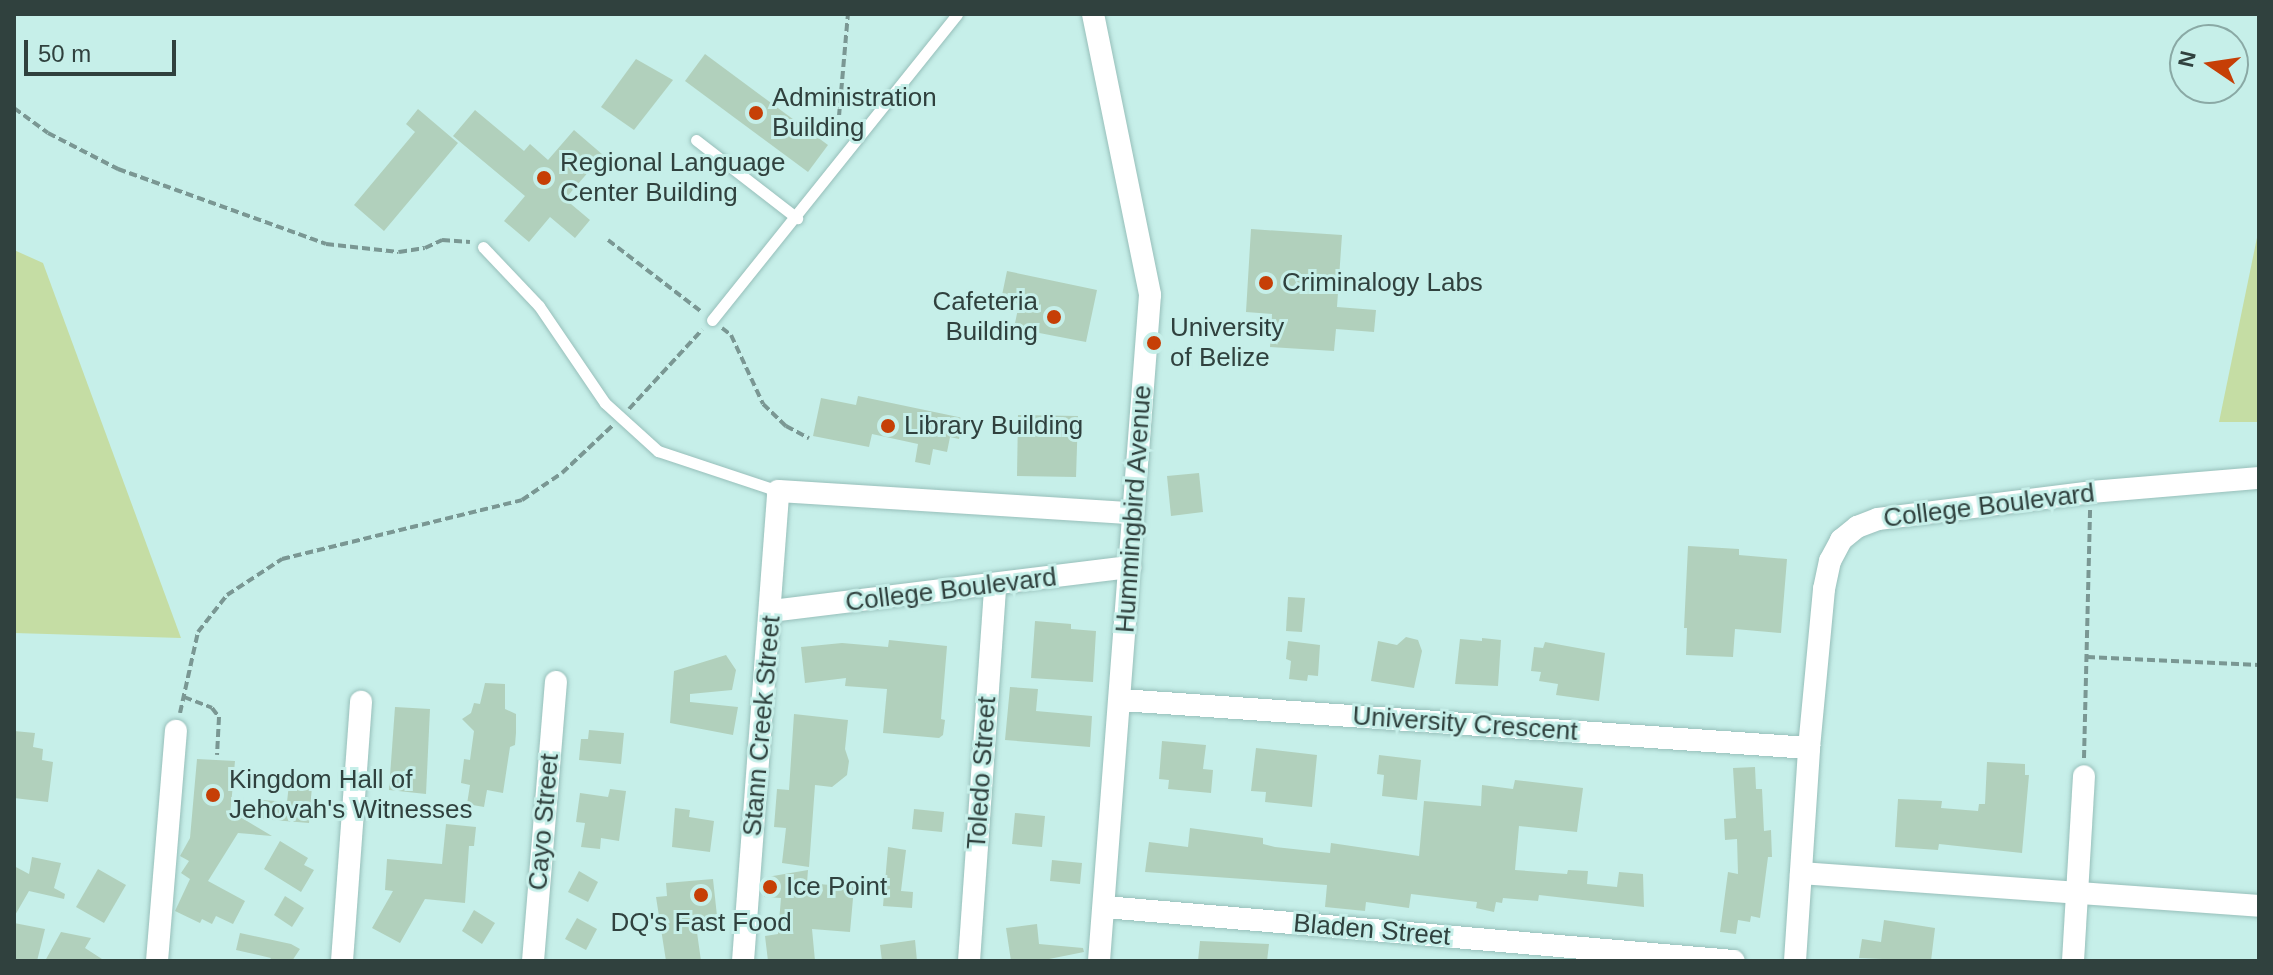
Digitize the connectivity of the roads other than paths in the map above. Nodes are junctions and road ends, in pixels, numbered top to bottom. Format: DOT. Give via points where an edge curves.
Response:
graph roads {
  1 [pos="957,14"];
  2 [pos="1093,14"];
  3 [pos="696,140"];
  4 [pos="797,218"];
  5 [pos="483,247"];
  6 [pos="712,320"];
  7 [pos="2259,478"];
  8 [pos="778,491"];
  9 [pos="1132,513"];
  10 [pos="1130,567"];
  11 [pos="995,586"];
  12 [pos="771,611"];
  13 [pos="556,682"];
  14 [pos="1121,700"];
  15 [pos="361,702"];
  16 [pos="176,731"];
  17 [pos="1809,748"];
  18 [pos="2084,776"];
  19 [pos="1801,873"];
  20 [pos="2078,892"];
  21 [pos="2259,906"];
  22 [pos="1105,907"];
  23 [pos="157,961"];
  24 [pos="342,961"];
  25 [pos="533,961"];
  26 [pos="743,961"];
  27 [pos="969,961"];
  28 [pos="1099,961"];
  29 [pos="1734,961"];
  30 [pos="1795,961"];
  31 [pos="2073,961"];
  1 -- 4 [label="lane"];
  2 -- 9 [label="street, Hummingbird Avenue" via="1150,295"];
  3 -- 4 [label="lane"];
  4 -- 6 [label="lane"];
  5 -- 8 [label="lane" via="539,306 605,403 658,451"];
  7 -- 17 [label="street, College Boulevard" via="2091,492 1878,519 1857,527 1841,540 1830,561"];
  8 -- 9 [label="street"];
  8 -- 12 [label="street, Stann Creek Street"];
  9 -- 10 [label="street, Hummingbird Avenue"];
  10 -- 11 [label="street, College Boulevard"];
  10 -- 14 [label="street, Hummingbird Avenue"];
  11 -- 12 [label="street, College Boulevard"];
  11 -- 27 [label="street, Toledo Street"];
  12 -- 26 [label="street, Stann Creek Street"];
  13 -- 25 [label="street, Cayo Street"];
  14 -- 17 [label="street, University Crescent"];
  14 -- 22 [label="street, Hummingbird Avenue"];
  15 -- 24 [label="street"];
  16 -- 23 [label="street"];
  17 -- 19 [label="street, College Boulevard"];
  18 -- 20 [label="street"];
  19 -- 20 [label="street"];
  19 -- 30 [label="street, College Boulevard"];
  20 -- 21 [label="street"];
  20 -- 31 [label="street"];
  22 -- 28 [label="street, Hummingbird Avenue"];
  22 -- 29 [label="street, Bladen Street"];
}
